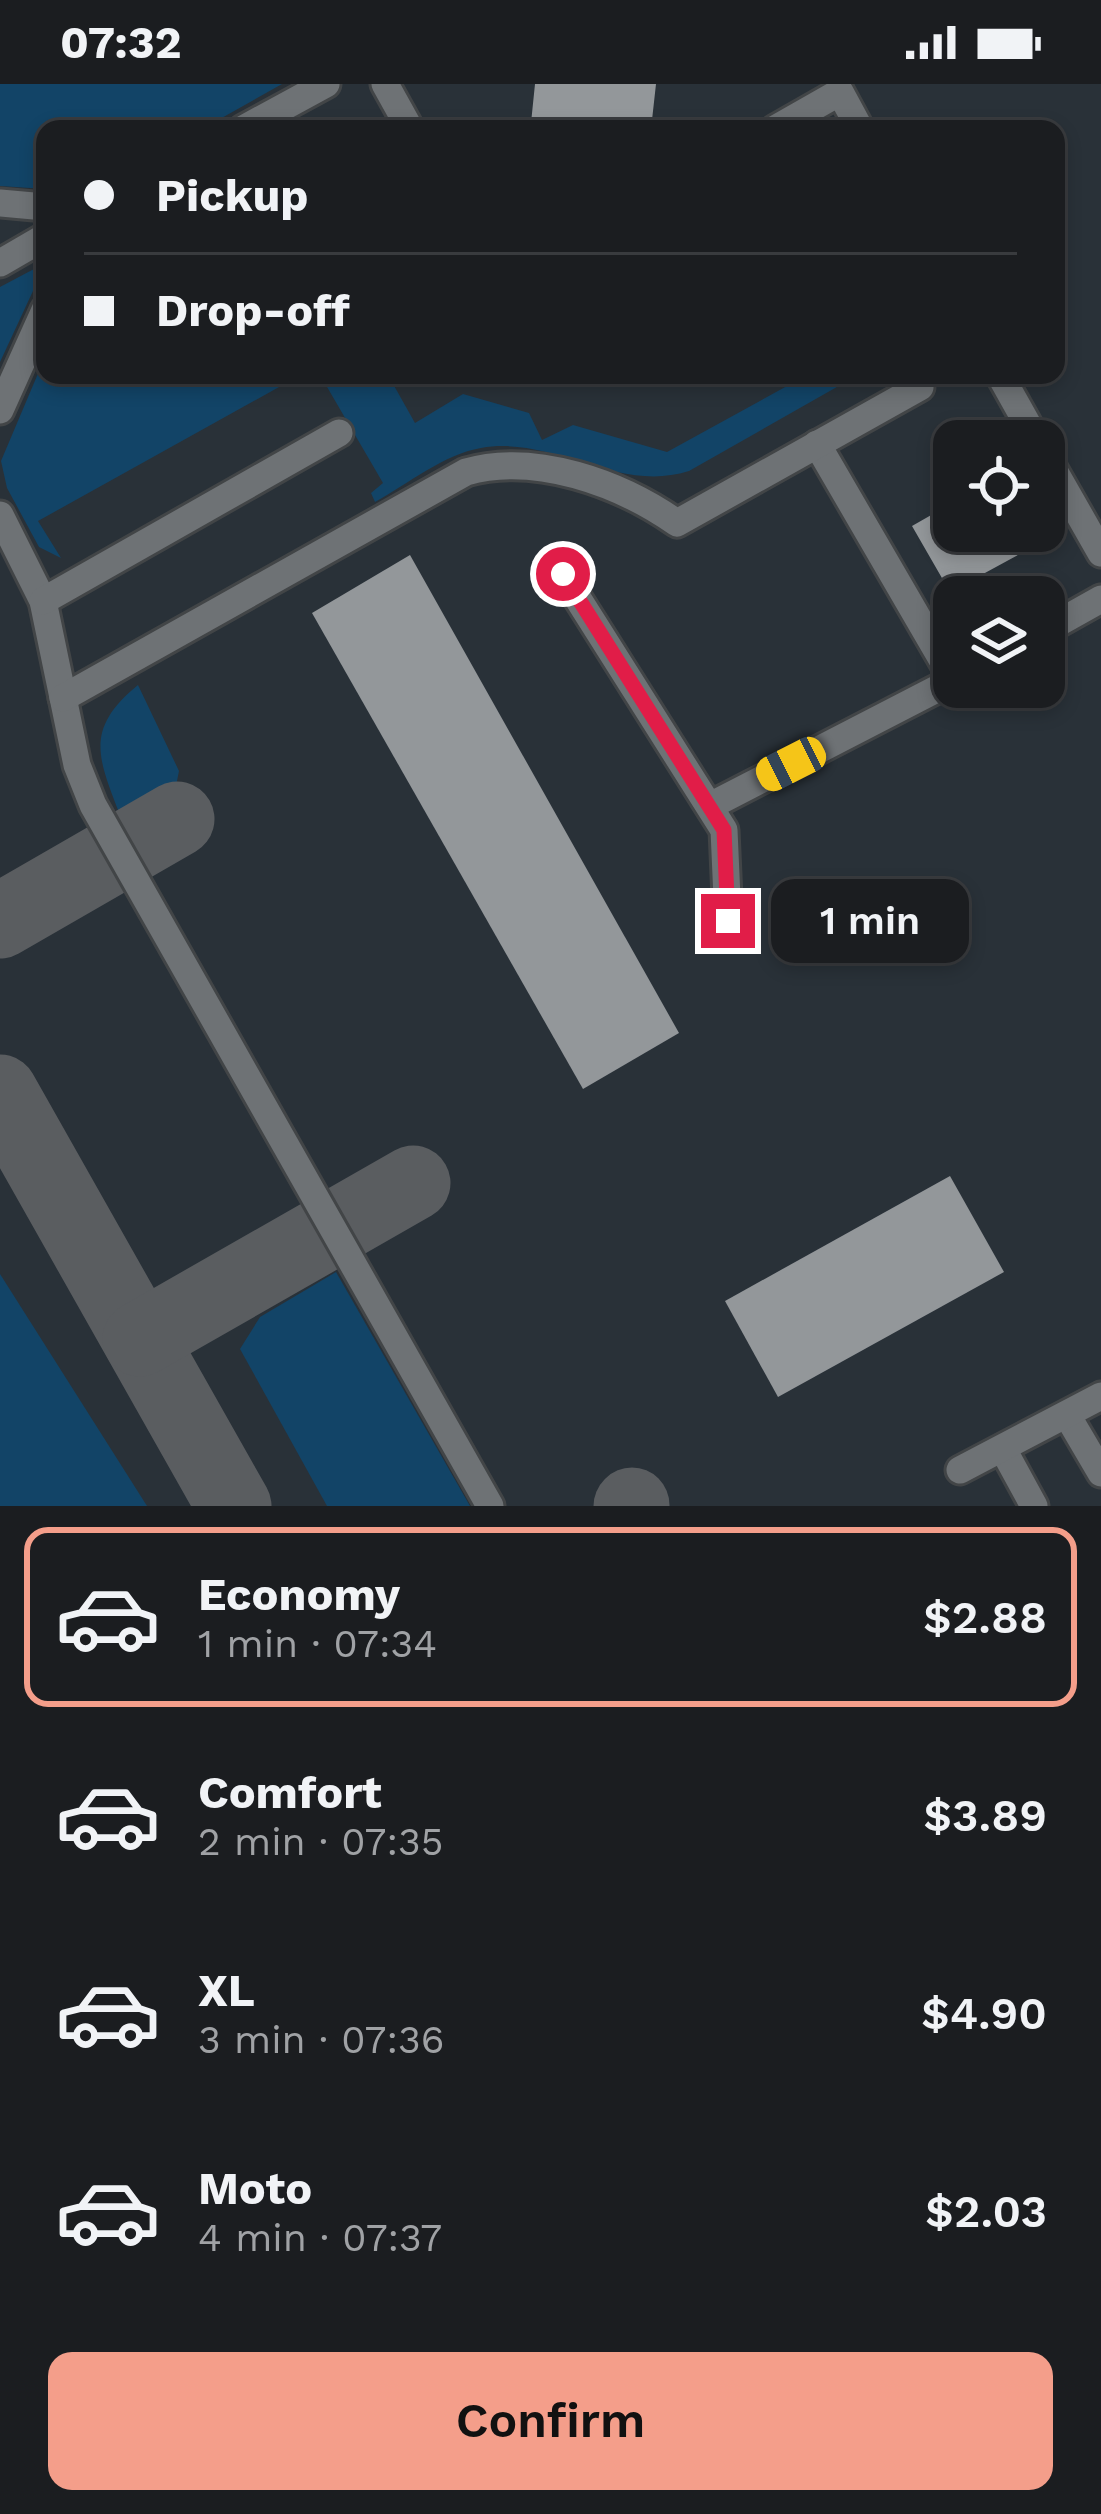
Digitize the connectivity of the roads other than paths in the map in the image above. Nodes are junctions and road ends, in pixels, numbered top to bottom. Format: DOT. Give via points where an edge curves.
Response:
graph roads {
  1 [pos="326,84"];
  2 [pos="385,84"];
  3 [pos="259,120"];
  4 [pos="405,120"];
  5 [pos="791,120"];
  6 [pos="855,120"];
  7 [pos="0,202"];
  8 [pos="36,207"];
  9 [pos="36,242"];
  10 [pos="0,263"];
  11 [pos="36,330"];
  12 [pos="1005,384"];
  13 [pos="920,386"];
  14 [pos="0,410"];
  15 [pos="1025,420"];
  16 [pos="339,433"];
  17 [pos="817,444"];
  18 [pos="1065,490"];
  19 [pos="0,515"];
  20 [pos="1101,553"];
  21 [pos="563,574"];
  22 [pos="1101,599"];
  23 [pos="43,601"];
  24 [pos="1065,619"];
  25 [pos="933,644"];
  26 [pos="933,691"];
  27 [pos="63,698"];
  28 [pos="710,806"];
  29 [pos="728,921"];
  30 [pos="1101,1396"];
  31 [pos="1066,1415"];
  32 [pos="1004,1450"];
  33 [pos="960,1470"];
  34 [pos="1101,1473"];
  35 [pos="490,1506"];
  36 [pos="1034,1506"];
  1 -- 3 [label="street"];
  2 -- 4 [label="street"];
  5 -- 6 [label="street" via="840,92"];
  7 -- 8 [label="street"];
  9 -- 10 [label="street"];
  11 -- 14 [label="street"];
  12 -- 15 [label="street"];
  13 -- 17 [label="street"];
  16 -- 23 [label="street"];
  17 -- 25 [label="street"];
  17 -- 27 [label="street" via="677,523 613,487 543,470 502,465 466,472"];
  18 -- 20 [label="street"];
  19 -- 23 [label="street"];
  21 -- 28 [label="street"];
  22 -- 24 [label="street"];
  23 -- 27 [label="street"];
  26 -- 28 [label="street"];
  27 -- 35 [label="street" via="93,805"];
  28 -- 29 [label="street" via="724,830"];
  30 -- 31 [label="street"];
  31 -- 32 [label="street"];
  31 -- 34 [label="street"];
  32 -- 33 [label="street"];
  32 -- 36 [label="street"];
}
